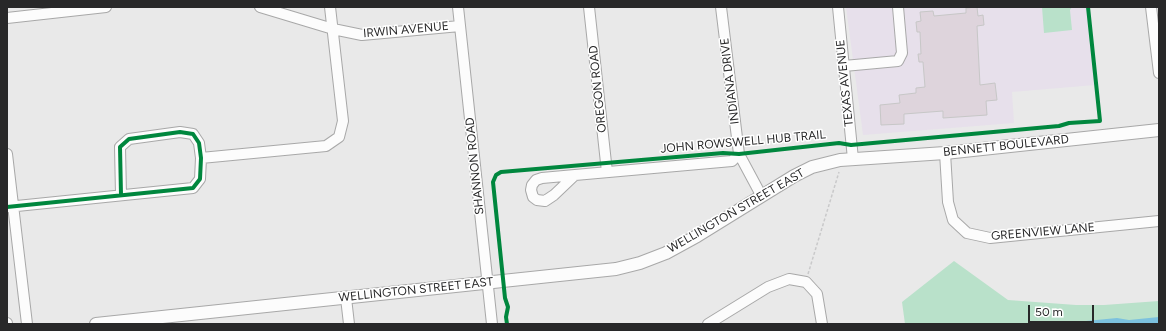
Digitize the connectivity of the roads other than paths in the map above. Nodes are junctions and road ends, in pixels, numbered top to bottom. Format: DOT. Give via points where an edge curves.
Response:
graph roads {
  1 [pos="106,7"];
  2 [pos="260,7"];
  3 [pos="330,7"];
  4 [pos="458,7"];
  5 [pos="589,7"];
  6 [pos="721,7"];
  7 [pos="838,7"];
  8 [pos="898,7"];
  9 [pos="1151,7"];
  10 [pos="7,18"];
  11 [pos="460,26"];
  12 [pos="333,29"];
  13 [pos="844,66"];
  14 [pos="1159,73"];
  15 [pos="1159,130"];
  16 [pos="945,153"];
  17 [pos="7,154"];
  18 [pos="739,154"];
  19 [pos="201,158"];
  20 [pos="853,159"];
  21 [pos="607,172"];
  22 [pos="575,175"];
  23 [pos="121,195"];
  24 [pos="761,195"];
  25 [pos="11,207"];
  26 [pos="1159,221"];
  27 [pos="487,283"];
  28 [pos="346,298"];
  29 [pos="27,324"];
  30 [pos="96,324"];
  31 [pos="349,324"];
  32 [pos="492,324"];
  33 [pos="708,324"];
  34 [pos="822,324"];
  1 -- 10 [label="street"];
  2 -- 12 [label="street, IRWIN AVENUE"];
  3 -- 12 [label="street"];
  4 -- 11 [label="street, SHANNON ROAD"];
  5 -- 21 [label="street, OREGON ROAD"];
  6 -- 18 [label="street, INDIANA DRIVE"];
  7 -- 13 [label="street, TEXAS AVENUE"];
  8 -- 13 [label="street" via="902,53 898,61"];
  9 -- 14 [label="street"];
  11 -- 12 [label="street, IRWIN AVENUE" via="362,35"];
  11 -- 27 [label="street, SHANNON ROAD"];
  12 -- 19 [label="street" via="344,121 339,137 326,146"];
  13 -- 20 [label="street, TEXAS AVENUE"];
  15 -- 16 [label="main road, BENNETT BOULEVARD"];
  16 -- 20 [label="main road, BENNETT BOULEVARD"];
  16 -- 26 [label="street, GREENVIEW LANE" via="948,202 953,220 967,233 990,238"];
  17 -- 25 [label="street"];
  18 -- 21 [label="street" via="732,161"];
  18 -- 24 [label="street"];
  19 -- 23 [label="street" via="200,180 193,188"];
  19 -- 23 [label="street" via="199,143 193,134 180,132 129,139 120,147"];
  20 -- 24 [label="main road, WELLINGTON STREET EAST" via="812,167"];
  21 -- 22 [label="street"];
  23 -- 25 [label="street"];
  24 -- 27 [label="main road, WELLINGTON STREET EAST" via="697,236 666,253 640,263 616,269"];
  25 -- 29 [label="street"];
  27 -- 28 [label="main road, WELLINGTON STREET EAST"];
  27 -- 32 [label="street, SHANNON ROAD"];
  28 -- 30 [label="main road, WELLINGTON STREET EAST"];
  28 -- 31 [label="street"];
  33 -- 34 [label="street" via="768,287 789,279 806,282 817,294"];
}
